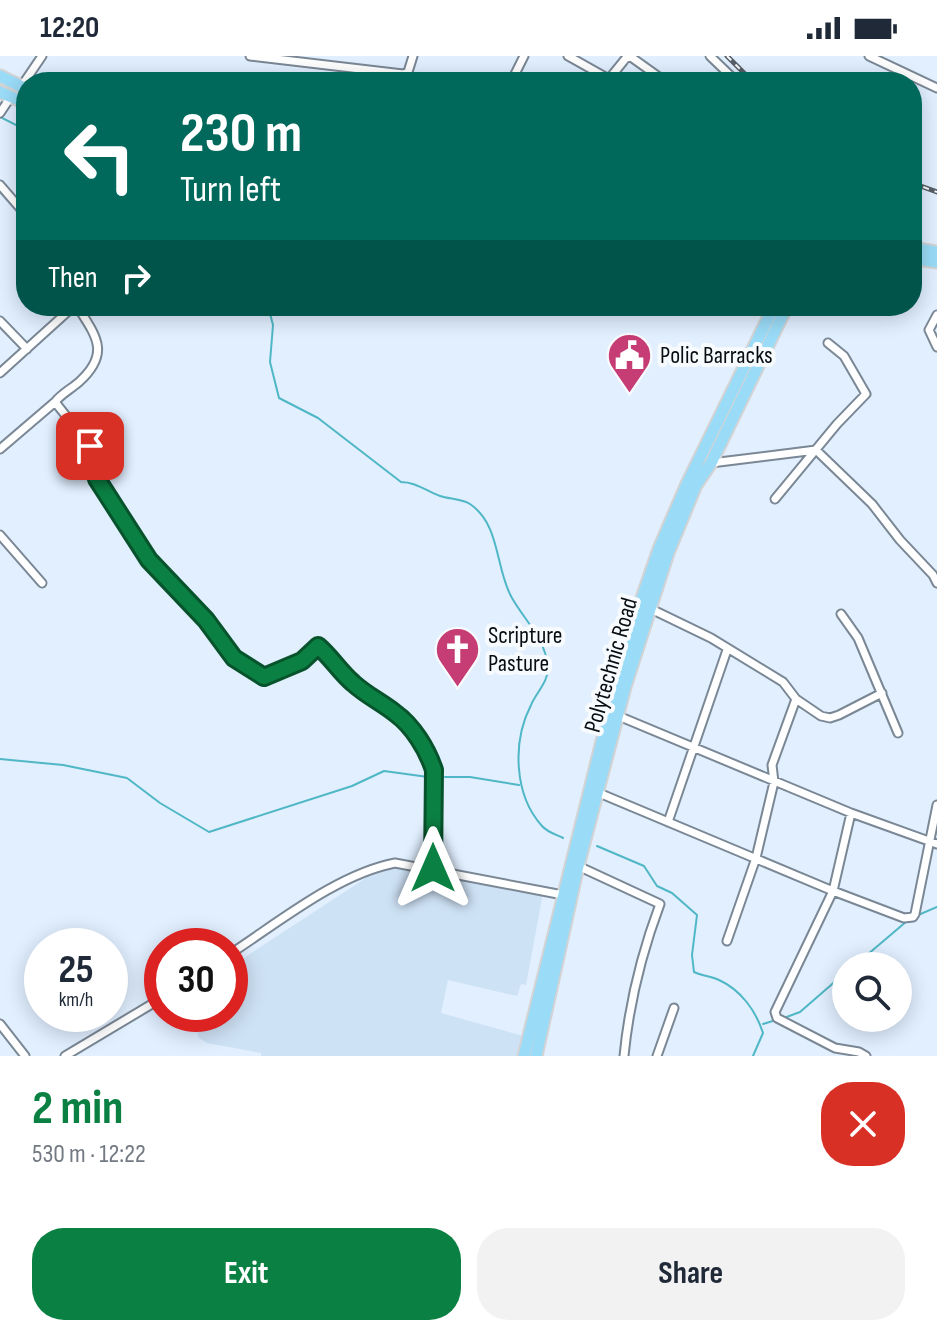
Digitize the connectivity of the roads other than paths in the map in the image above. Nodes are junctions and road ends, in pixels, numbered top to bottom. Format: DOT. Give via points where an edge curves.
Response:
graph roads {
  1 [pos="250,56"];
  2 [pos="568,56"];
  3 [pos="710,56"];
  4 [pos="869,56"];
  5 [pos="386,72"];
  6 [pos="597,72"];
  7 [pos="615,72"];
  8 [pos="652,72"];
  9 [pos="727,72"];
  10 [pos="903,72"];
  11 [pos="5,95"];
  12 [pos="0,113"];
  13 [pos="0,185"];
  14 [pos="16,203"];
  15 [pos="937,315"];
  16 [pos="64,316"];
  17 [pos="82,316"];
  18 [pos="771,316"];
  19 [pos="780,316"];
  20 [pos="0,321"];
  21 [pos="762,343"];
  22 [pos="828,343"];
  23 [pos="937,347"];
  24 [pos="27,349"];
  25 [pos="0,373"];
  26 [pos="55,402"];
  27 [pos="0,449"];
  28 [pos="816,450"];
  29 [pos="711,463"];
  30 [pos="775,499"];
  31 [pos="0,535"];
  32 [pos="42,583"];
  33 [pos="937,583"];
  34 [pos="649,608"];
  35 [pos="841,614"];
  36 [pos="727,650"];
  37 [pos="882,693"];
  38 [pos="796,699"];
  39 [pos="614,714"];
  40 [pos="898,733"];
  41 [pos="694,748"];
  42 [pos="774,782"];
  43 [pos="599,793"];
  44 [pos="937,805"];
  45 [pos="851,813"];
  46 [pos="668,822"];
  47 [pos="933,843"];
  48 [pos="756,858"];
  49 [pos="578,866"];
  50 [pos="433,868"];
  51 [pos="572,879"];
  52 [pos="833,891"];
  53 [pos="563,895"];
  54 [pos="727,941"];
  55 [pos="248,942"];
  56 [pos="674,1008"];
  57 [pos="144,1009"];
  58 [pos="0,1024"];
  59 [pos="25,1056"];
  60 [pos="65,1056"];
  61 [pos="524,1056"];
  62 [pos="536,1056"];
  63 [pos="624,1056"];
  64 [pos="657,1056"];
  65 [pos="866,1056"];
  1 -- 5 [label="street"];
  2 -- 6 [label="street"];
  3 -- 9 [label="street"];
  4 -- 10 [label="street"];
  7 -- 8 [label="street" via="631,57"];
  11 -- 12 [label="street"];
  13 -- 14 [label="street"];
  15 -- 23 [label="street" via="929,330"];
  16 -- 24 [label="street"];
  17 -- 26 [label="street" via="97,337 98,351 89,371"];
  18 -- 21 [label="main road, Polytechnic Road"];
  19 -- 21 [label="main road, Polytechnic Road"];
  20 -- 24 [label="street"];
  21 -- 29 [label="main road, Polytechnic Road"];
  21 -- 39 [label="main road, Polytechnic Road" via="687,484 659,549 631,631"];
  22 -- 28 [label="street" via="844,356 866,394"];
  24 -- 25 [label="street"];
  26 -- 27 [label="street"];
  26 -- 50 [label="street" via="90,446 97,479 149,560 234,658 264,677 302,661 318,646 345,677 397,714 416,736 434,770"];
  28 -- 29 [label="street"];
  28 -- 30 [label="street"];
  28 -- 33 [label="street" via="872,504"];
  29 -- 34 [label="main road, Polytechnic Road" via="696,485"];
  31 -- 32 [label="street"];
  34 -- 36 [label="street"];
  34 -- 39 [label="main road, Polytechnic Road"];
  35 -- 37 [label="street" via="858,638"];
  36 -- 38 [label="street" via="783,682"];
  36 -- 41 [label="street"];
  37 -- 38 [label="street" via="830,718"];
  37 -- 40 [label="street"];
  38 -- 42 [label="street" via="772,765"];
  39 -- 41 [label="street"];
  39 -- 43 [label="main road, Polytechnic Road"];
  39 -- 51 [label="main road, Polytechnic Road"];
  41 -- 42 [label="street"];
  41 -- 46 [label="street"];
  42 -- 45 [label="street"];
  42 -- 48 [label="street"];
  43 -- 46 [label="street"];
  43 -- 49 [label="main road, Polytechnic Road"];
  44 -- 47 [label="street"];
  45 -- 47 [label="street"];
  45 -- 52 [label="street"];
  46 -- 48 [label="street"];
  47 -- 52 [label="street" via="913,917"];
  48 -- 52 [label="street"];
  48 -- 54 [label="street"];
  49 -- 51 [label="main road, Polytechnic Road"];
  49 -- 63 [label="street" via="660,904"];
  50 -- 53 [label="street"];
  50 -- 55 [label="street" via="395,863 372,868"];
  51 -- 53 [label="main road, Polytechnic Road"];
  51 -- 62 [label="main road, Polytechnic Road"];
  52 -- 65 [label="street" via="775,1016 835,1048"];
  53 -- 61 [label="main road, Polytechnic Road"];
  56 -- 64 [label="street"];
  57 -- 60 [label="street"];
  58 -- 59 [label="street"];
}
